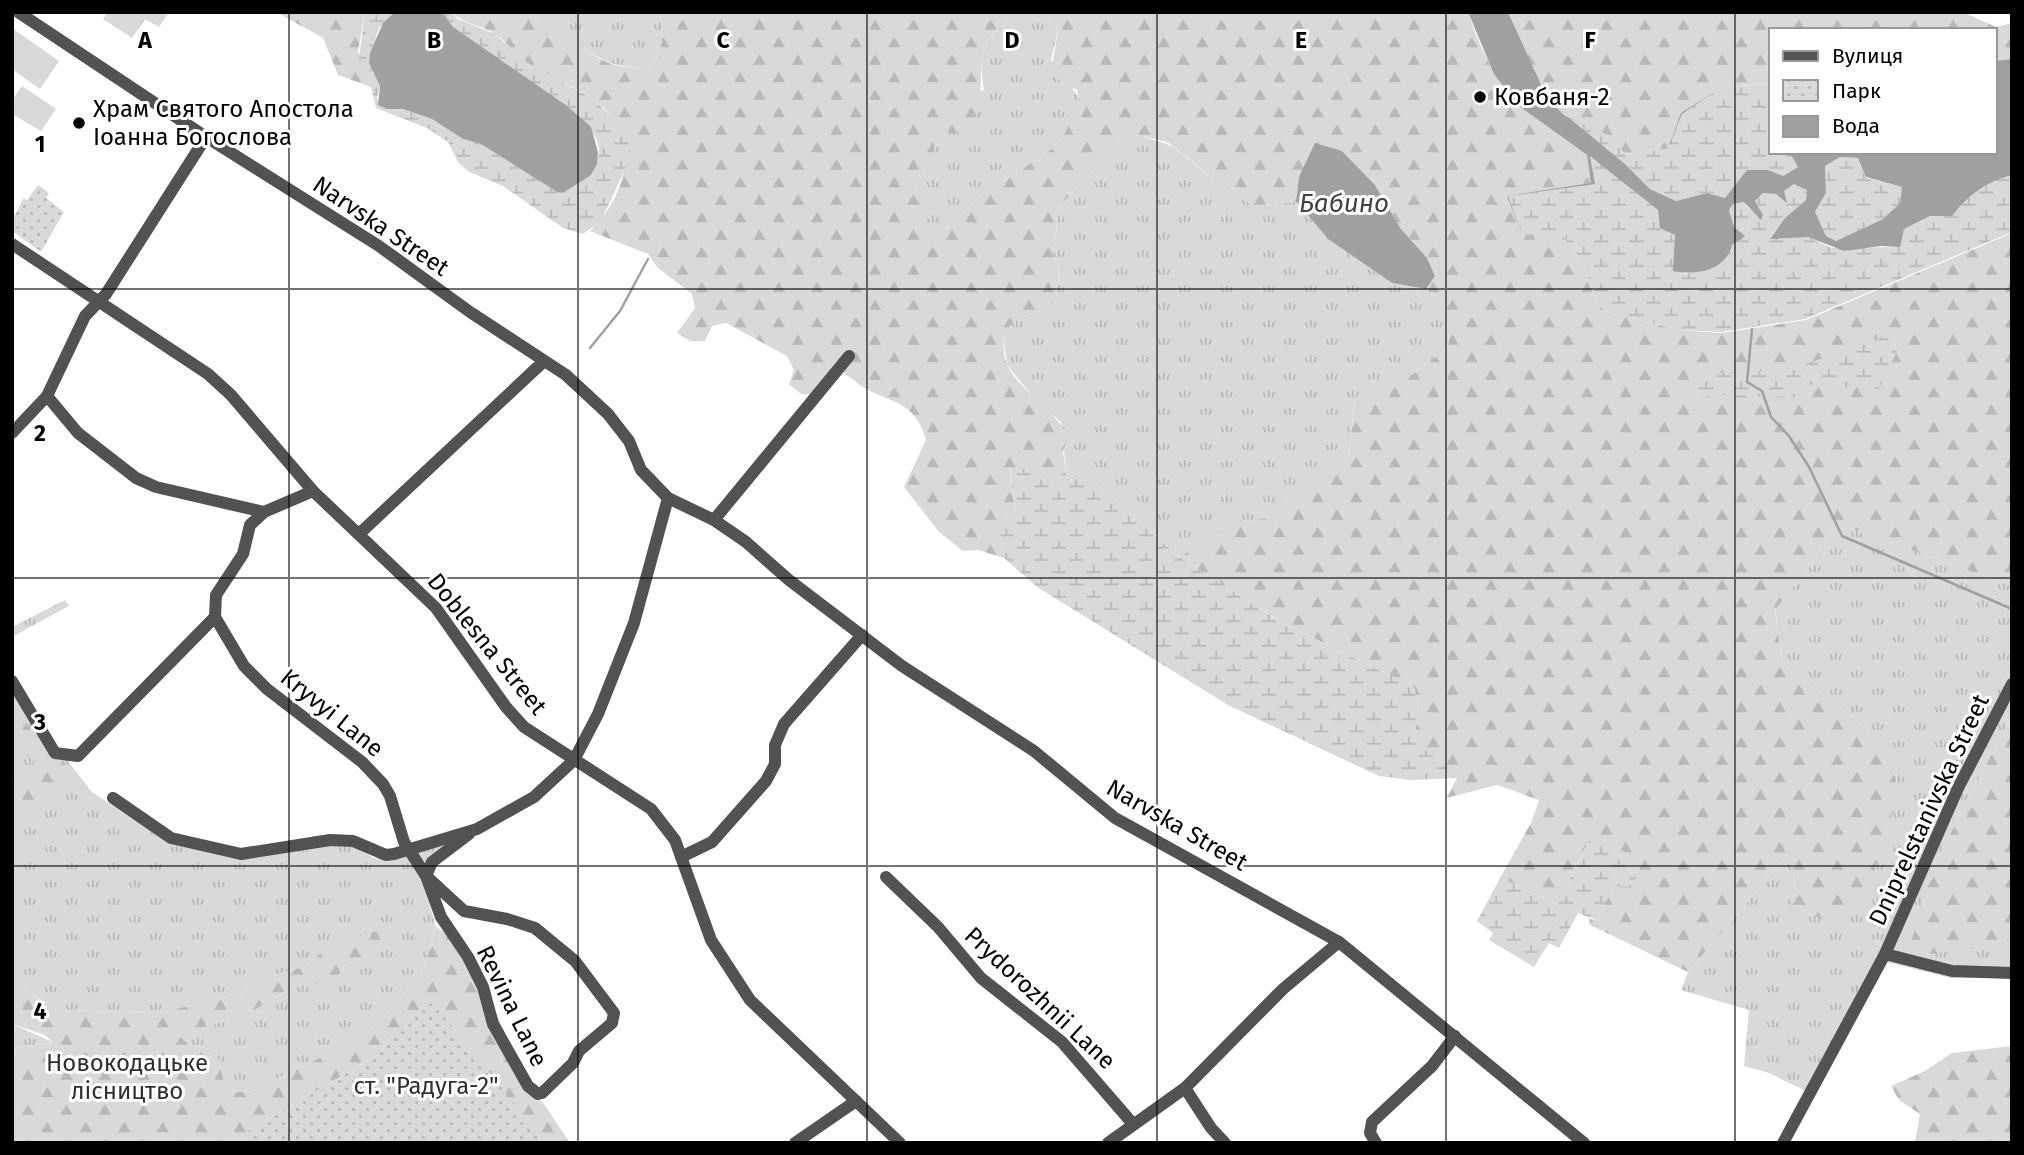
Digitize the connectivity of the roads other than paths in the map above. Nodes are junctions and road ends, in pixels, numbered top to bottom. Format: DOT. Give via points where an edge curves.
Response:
graph roads {
  1 [pos="18,12"];
  2 [pos="206,138"];
  3 [pos="12,244"];
  4 [pos="97,303"];
  5 [pos="849,356"];
  6 [pos="543,362"];
  7 [pos="47,396"];
  8 [pos="12,433"];
  9 [pos="313,491"];
  10 [pos="668,498"];
  11 [pos="264,513"];
  12 [pos="714,520"];
  13 [pos="359,534"];
  14 [pos="215,617"];
  15 [pos="862,635"];
  16 [pos="12,681"];
  17 [pos="2012,684"];
  18 [pos="574,760"];
  19 [pos="113,798"];
  20 [pos="469,834"];
  21 [pos="409,849"];
  22 [pos="681,857"];
  23 [pos="426,876"];
  24 [pos="886,877"];
  25 [pos="1339,942"];
  26 [pos="1885,954"];
  27 [pos="2012,973"];
  28 [pos="1455,1036"];
  29 [pos="1185,1088"];
  30 [pos="856,1101"];
  31 [pos="1133,1124"];
  32 [pos="795,1143"];
  33 [pos="900,1143"];
  34 [pos="1108,1143"];
  35 [pos="1226,1143"];
  36 [pos="1376,1143"];
  37 [pos="1584,1143"];
  38 [pos="1783,1143"];
  1 -- 2 [label="street, Narvska Street"];
  2 -- 4 [label="street"];
  2 -- 6 [label="street, Narvska Street" via="379,246"];
  3 -- 4 [label="street, Doblesna Street"];
  4 -- 7 [label="street" via="85,316"];
  4 -- 9 [label="street, Doblesna Street" via="208,374"];
  5 -- 12 [label="street"];
  6 -- 10 [label="street, Narvska Street" via="566,375 608,414 629,441 641,470"];
  6 -- 13 [label="street"];
  7 -- 8 [label="street"];
  7 -- 11 [label="street" via="78,433 136,478 184,496"];
  9 -- 11 [label="street"];
  9 -- 13 [label="street, Doblesna Street"];
  10 -- 12 [label="street, Narvska Street"];
  10 -- 18 [label="street" via="634,622 598,714"];
  11 -- 14 [label="street" via="250,525 243,554 216,595"];
  12 -- 15 [label="street, Narvska Street"];
  13 -- 18 [label="street, Doblesna Street" via="436,608 524,727"];
  14 -- 16 [label="street" via="78,756 55,753"];
  14 -- 21 [label="street, Kryvyi Lane" via="244,666 267,689 376,775 390,796"];
  15 -- 22 [label="street" via="784,724 766,781 712,842"];
  15 -- 25 [label="street, Narvska Street" via="1034,751 1115,818"];
  17 -- 26 [label="street, Dniprelstanivska Street" via="1958,788"];
  18 -- 20 [label="street" via="534,797"];
  18 -- 22 [label="street, Doblesna Street" via="651,809"];
  19 -- 21 [label="street" via="171,838 241,854 330,840 353,841 386,855"];
  20 -- 21 [label="street"];
  20 -- 23 [label="street" via="432,862"];
  21 -- 23 [label="street, Revina Lane"];
  22 -- 30 [label="street, Doblesna Street" via="697,910 729,971 750,1000"];
  23 -- 23 [label="street, Revina Lane" via="441,917 483,987 504,1045 528,1086 542,1093 579,1051 612,1023 612,1008 575,961 536,928 464,911"];
  24 -- 31 [label="street, Prydorozhnii Lane" via="938,927 981,978 1062,1042"];
  25 -- 28 [label="street, Narvska Street"];
  25 -- 29 [label="street" via="1283,989"];
  26 -- 27 [label="street, Dniprelstanivska Street" via="1952,971"];
  26 -- 38 [label="street, Dniprelstanivska Street"];
  28 -- 36 [label="street" via="1432,1066 1372,1122 1370,1133"];
  28 -- 37 [label="street, Narvska Street"];
  29 -- 31 [label="street"];
  29 -- 35 [label="street"];
  30 -- 32 [label="street"];
  30 -- 33 [label="street, Doblesna Street"];
  31 -- 34 [label="street"];
}
